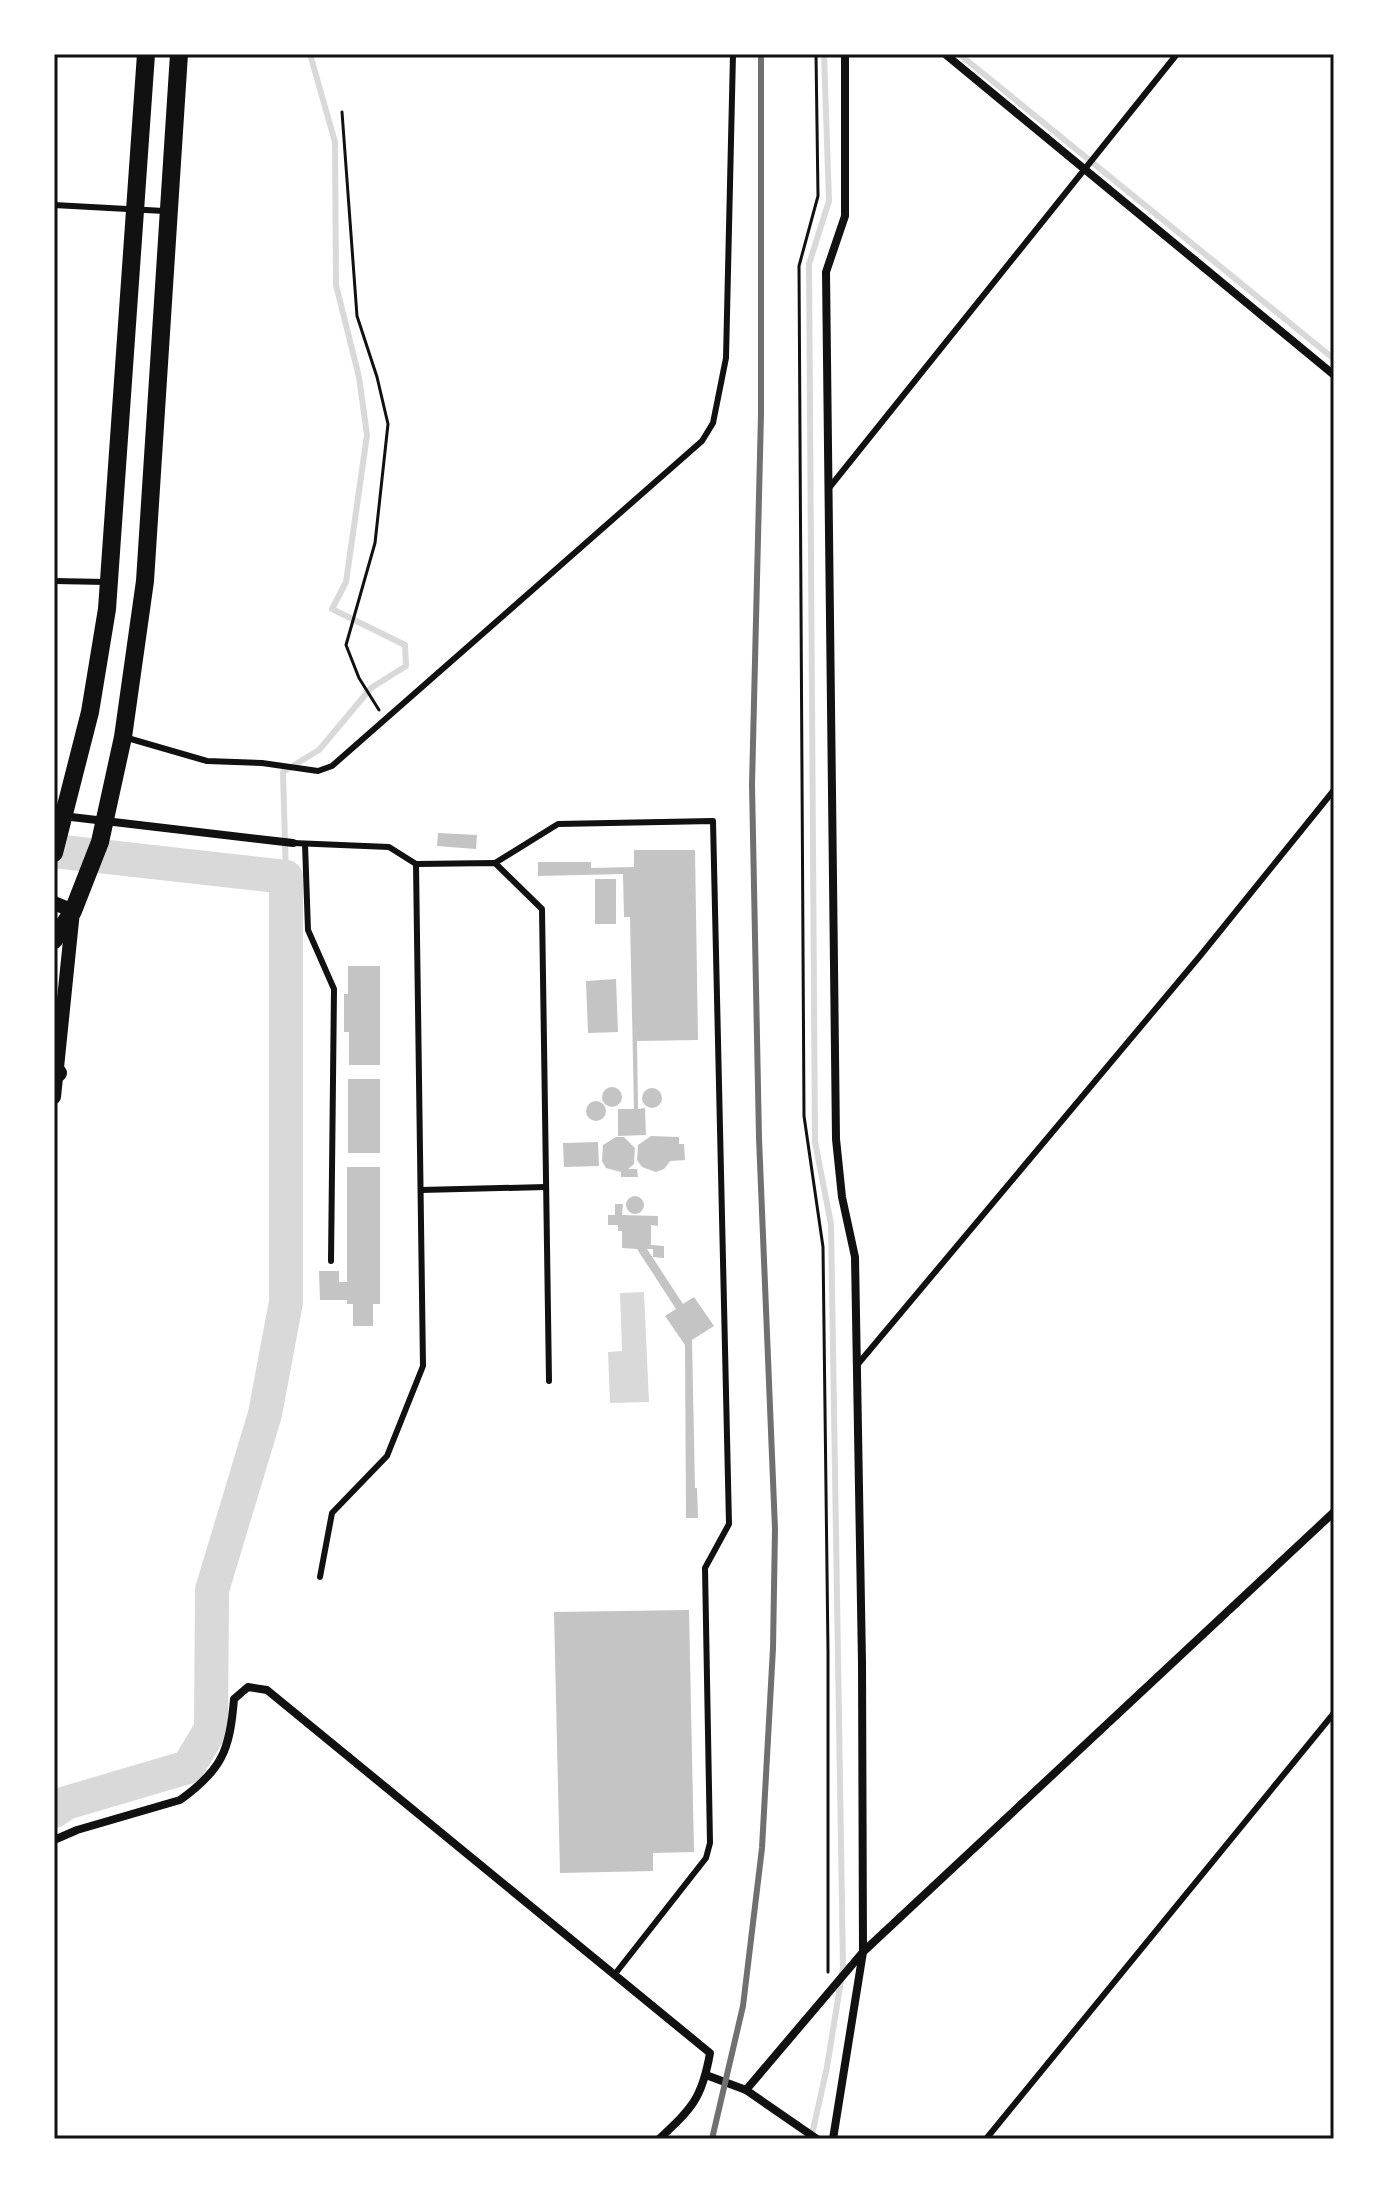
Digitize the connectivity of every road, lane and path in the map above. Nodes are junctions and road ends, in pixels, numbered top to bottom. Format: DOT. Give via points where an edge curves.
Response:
graph roads {
  1 [pos="146,54"];
  2 [pos="179,54"];
  3 [pos="733,54"];
  4 [pos="816,54"];
  5 [pos="845,54"];
  6 [pos="945,54"];
  7 [pos="1177,54"];
  8 [pos="342,112"];
  9 [pos="1085,171"];
  10 [pos="54,205"];
  11 [pos="135,211"];
  12 [pos="168,211"];
  13 [pos="1334,375"];
  14 [pos="829,488"];
  15 [pos="54,581"];
  16 [pos="109,582"];
  17 [pos="385,720"];
  18 [pos="123,737"];
  19 [pos="1334,790"];
  20 [pos="59,816"];
  21 [pos="103,822"];
  22 [pos="293,843"];
  23 [pos="305,844"];
  24 [pos="56,845"];
  25 [pos="495,863"];
  26 [pos="416,864"];
  27 [pos="54,903"];
  28 [pos="73,911"];
  29 [pos="54,940"];
  30 [pos="56,1071"];
  31 [pos="54,1097"];
  32 [pos="546,1187"];
  33 [pos="421,1190"];
  34 [pos="331,1261"];
  35 [pos="856,1367"];
  36 [pos="549,1381"];
  37 [pos="1334,1512"];
  38 [pos="320,1577"];
  39 [pos="1334,1713"];
  40 [pos="54,1840"];
  41 [pos="863,1952"];
  42 [pos="615,1974"];
  43 [pos="827,1996"];
  44 [pos="706,2075"];
  45 [pos="746,2090"];
  46 [pos="659,2139"];
  47 [pos="817,2139"];
  48 [pos="833,2139"];
  49 [pos="986,2139"];
  1 -- 11 [label="main road"];
  2 -- 12 [label="main road"];
  3 -- 17 [label="lane" via="726,358 713,423 702,441"];
  4 -- 43 [label="path" via="818,196 799,282 804,1116 823,1247"];
  5 -- 14 [label="street" via="845,216 826,272"];
  6 -- 9 [label="street"];
  7 -- 9 [label="lane"];
  8 -- 17 [label="path" via="357,316 388,424 375,543 346,645"];
  9 -- 13 [label="street"];
  9 -- 14 [label="lane"];
  10 -- 11 [label="lane"];
  11 -- 12 [label="lane"];
  11 -- 16 [label="main road"];
  12 -- 18 [label="main road" via="145,581"];
  14 -- 35 [label="street" via="836,1139 855,1257"];
  15 -- 16 [label="lane"];
  16 -- 20 [label="main road" via="90,712"];
  17 -- 18 [label="lane" via="332,766 318,771 207,761"];
  18 -- 21 [label="main road"];
  19 -- 35 [label="lane"];
  20 -- 21 [label="street"];
  20 -- 24 [label="main road"];
  21 -- 22 [label="street"];
  21 -- 28 [label="main road"];
  22 -- 23 [label="lane"];
  23 -- 26 [label="lane" via="389,847"];
  23 -- 34 [label="lane" via="308,930 334,989"];
  25 -- 26 [label="lane"];
  25 -- 32 [label="lane" via="542,909"];
  25 -- 42 [label="lane" via="558,824 713,821 729,1524 705,1568 710,1843 706,1858"];
  26 -- 33 [label="lane"];
  27 -- 28 [label="street"];
  28 -- 29 [label="main road"];
  28 -- 30 [label="street"];
  30 -- 31 [label="street"];
  32 -- 33 [label="lane"];
  32 -- 36 [label="lane"];
  33 -- 38 [label="lane" via="423,1366 387,1456 332,1513"];
  35 -- 41 [label="street"];
  37 -- 41 [label="street"];
  39 -- 49 [label="lane"];
  40 -- 42 [label="street" via="180,1800 209,1777 221,1759 232,1728 234,1699 248,1687 257,1687"];
  41 -- 43 [label="street"];
  41 -- 48 [label="street"];
  42 -- 44 [label="street" via="710,2053"];
  43 -- 45 [label="street"];
  44 -- 45 [label="street"];
  44 -- 46 [label="street" via="694,2106"];
  45 -- 47 [label="street"];
}
